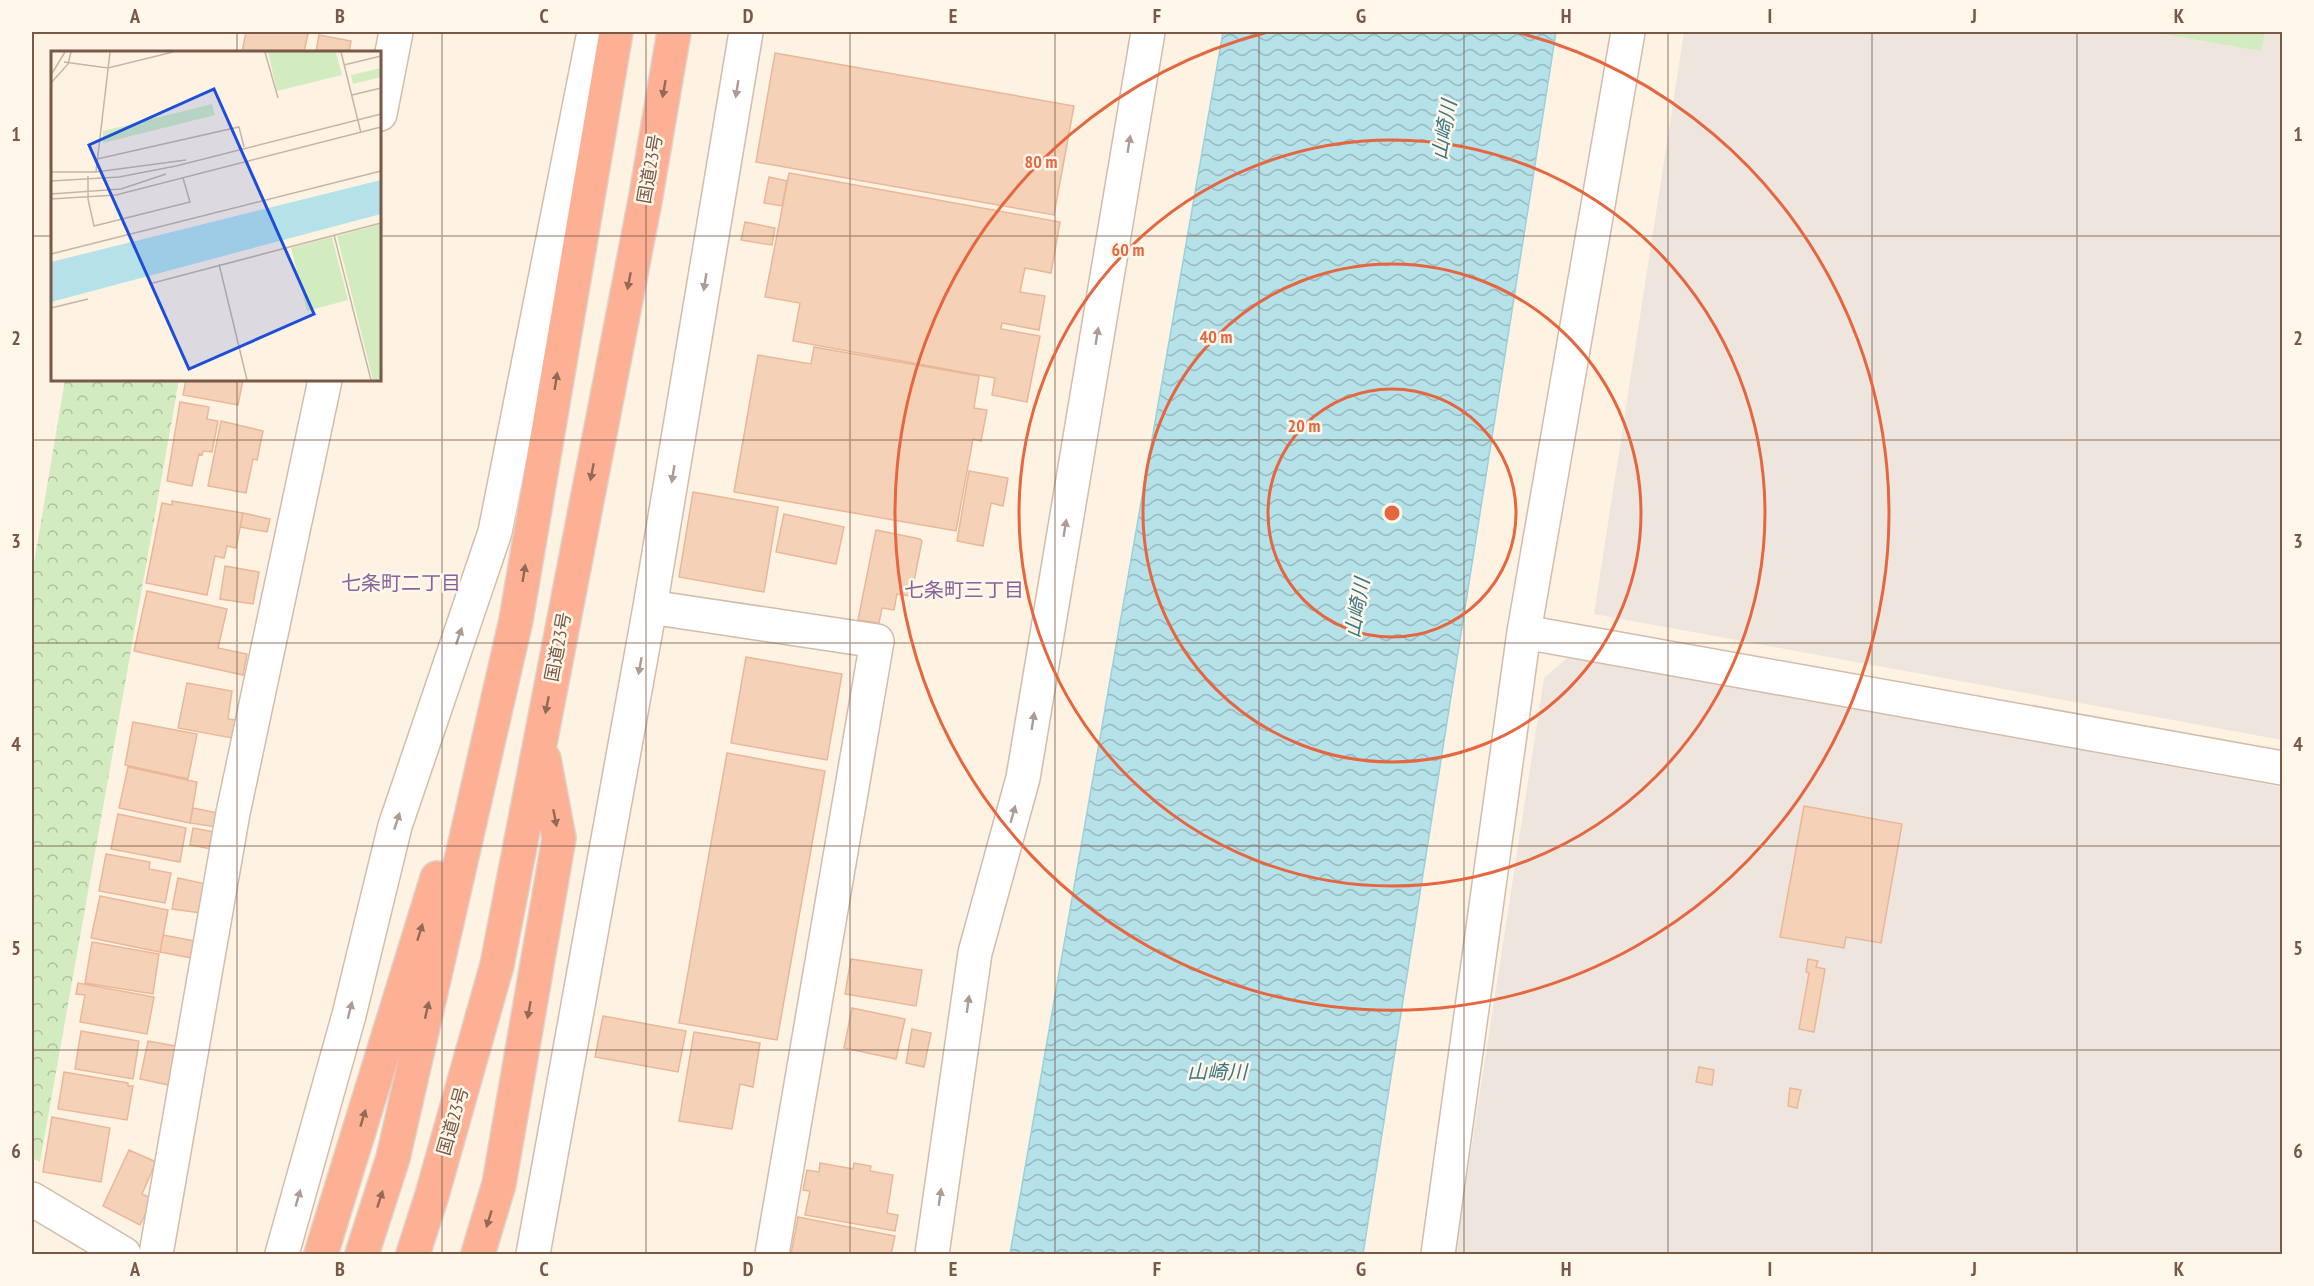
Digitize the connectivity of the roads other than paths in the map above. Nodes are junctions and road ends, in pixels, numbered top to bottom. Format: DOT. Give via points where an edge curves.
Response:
graph roads {
  1 [pos="396,32"];
  2 [pos="594,32"];
  3 [pos="616,32"];
  4 [pos="674,32"];
  5 [pos="746,32"];
  6 [pos="1148,32"];
  7 [pos="1628,32"];
  8 [pos="381,109"];
  9 [pos="325,381"];
  10 [pos="650,607"];
  11 [pos="516,620"];
  12 [pos="1524,632"];
  13 [pos="540,740"];
  14 [pos="2283,768"];
  15 [pos="32,1199"];
  16 [pos="124,1254"];
  17 [pos="156,1254"];
  18 [pos="282,1254"];
  19 [pos="321,1254"];
  20 [pos="362,1254"];
  21 [pos="413,1254"];
  22 [pos="478,1254"];
  23 [pos="533,1254"];
  24 [pos="772,1254"];
  25 [pos="932,1254"];
  26 [pos="1438,1254"];
  1 -- 8 [label="street"];
  18 -- 2 [label="street, one-way" via="349,1015 395,826 495,532"];
  11 -- 3 [label="highway, one-way"];
  4 -- 13 [label="highway, 国道23号, one-way"];
  5 -- 10 [label="street, one-way"];
  25 -- 6 [label="street, one-way" via="975,953 1023,778"];
  7 -- 12 [label="street"];
  9 -- 17 [label="street" via="233,813"];
  10 -- 23 [label="street, one-way"];
  10 -- 24 [label="street" via="877,640"];
  19 -- 11 [label="highway, one-way"];
  20 -- 11 [label="highway, one-way" via="393,1158"];
  12 -- 14 [label="street"];
  12 -- 26 [label="street"];
  13 -- 21 [label="highway, 国道23号" via="497,965"];
  13 -- 22 [label="highway, one-way" via="559,838 499,1184"];
  15 -- 16 [label="street"];
}
